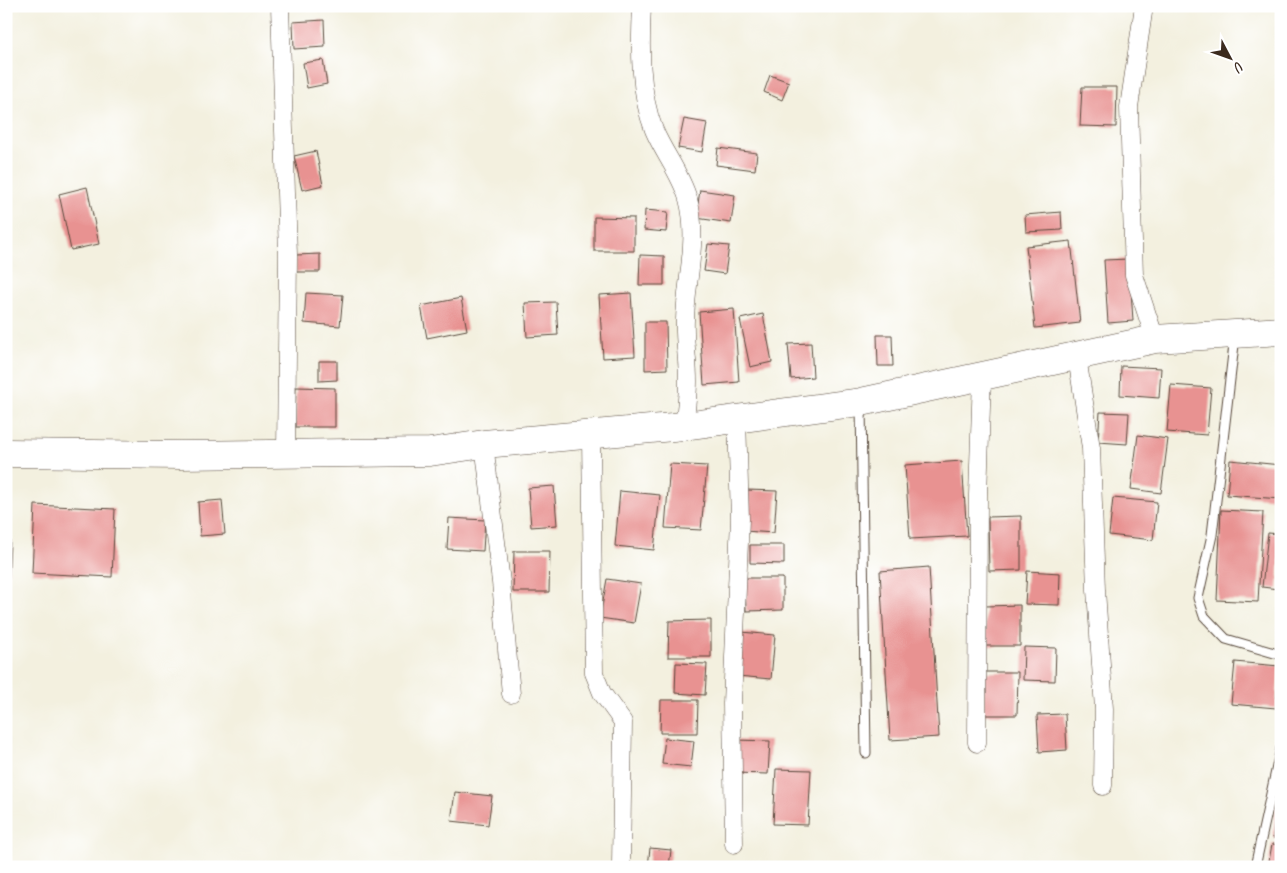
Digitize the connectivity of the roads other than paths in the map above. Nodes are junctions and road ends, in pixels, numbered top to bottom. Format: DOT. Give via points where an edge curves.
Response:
graph roads {
  1 [pos="280,6"];
  2 [pos="642,6"];
  3 [pos="1144,6"];
  4 [pos="1281,331"];
  5 [pos="1235,336"];
  6 [pos="1155,339"];
  7 [pos="1077,357"];
  8 [pos="982,377"];
  9 [pos="861,402"];
  10 [pos="738,418"];
  11 [pos="684,426"];
  12 [pos="592,436"];
  13 [pos="484,444"];
  14 [pos="6,452"];
  15 [pos="286,453"];
  16 [pos="1281,655"];
  17 [pos="511,694"];
  18 [pos="977,743"];
  19 [pos="1281,748"];
  20 [pos="866,753"];
  21 [pos="1103,786"];
  22 [pos="734,844"];
  23 [pos="621,867"];
  24 [pos="1255,867"];
  1 -- 15 [label="street" via="288,254"];
  2 -- 11 [label="street" via="640,48 646,100 654,130 688,200 692,228 685,318 688,380"];
  3 -- 6 [label="street" via="1129,107 1134,276"];
  4 -- 5 [label="highway"];
  5 -- 6 [label="highway"];
  5 -- 16 [label="lane" via="1212,535 1198,598 1204,616 1226,639"];
  6 -- 7 [label="highway"];
  7 -- 8 [label="highway"];
  7 -- 21 [label="street" via="1091,448 1104,709"];
  8 -- 9 [label="highway"];
  8 -- 18 [label="street"];
  9 -- 10 [label="highway"];
  9 -- 20 [label="lane"];
  10 -- 11 [label="highway"];
  10 -- 22 [label="street" via="740,519 732,703"];
  11 -- 12 [label="highway"];
  12 -- 13 [label="highway"];
  12 -- 23 [label="street" via="594,672 602,693 623,722"];
  13 -- 15 [label="highway" via="430,452"];
  13 -- 17 [label="street"];
  14 -- 15 [label="highway"];
  19 -- 24 [label="lane"];
}
